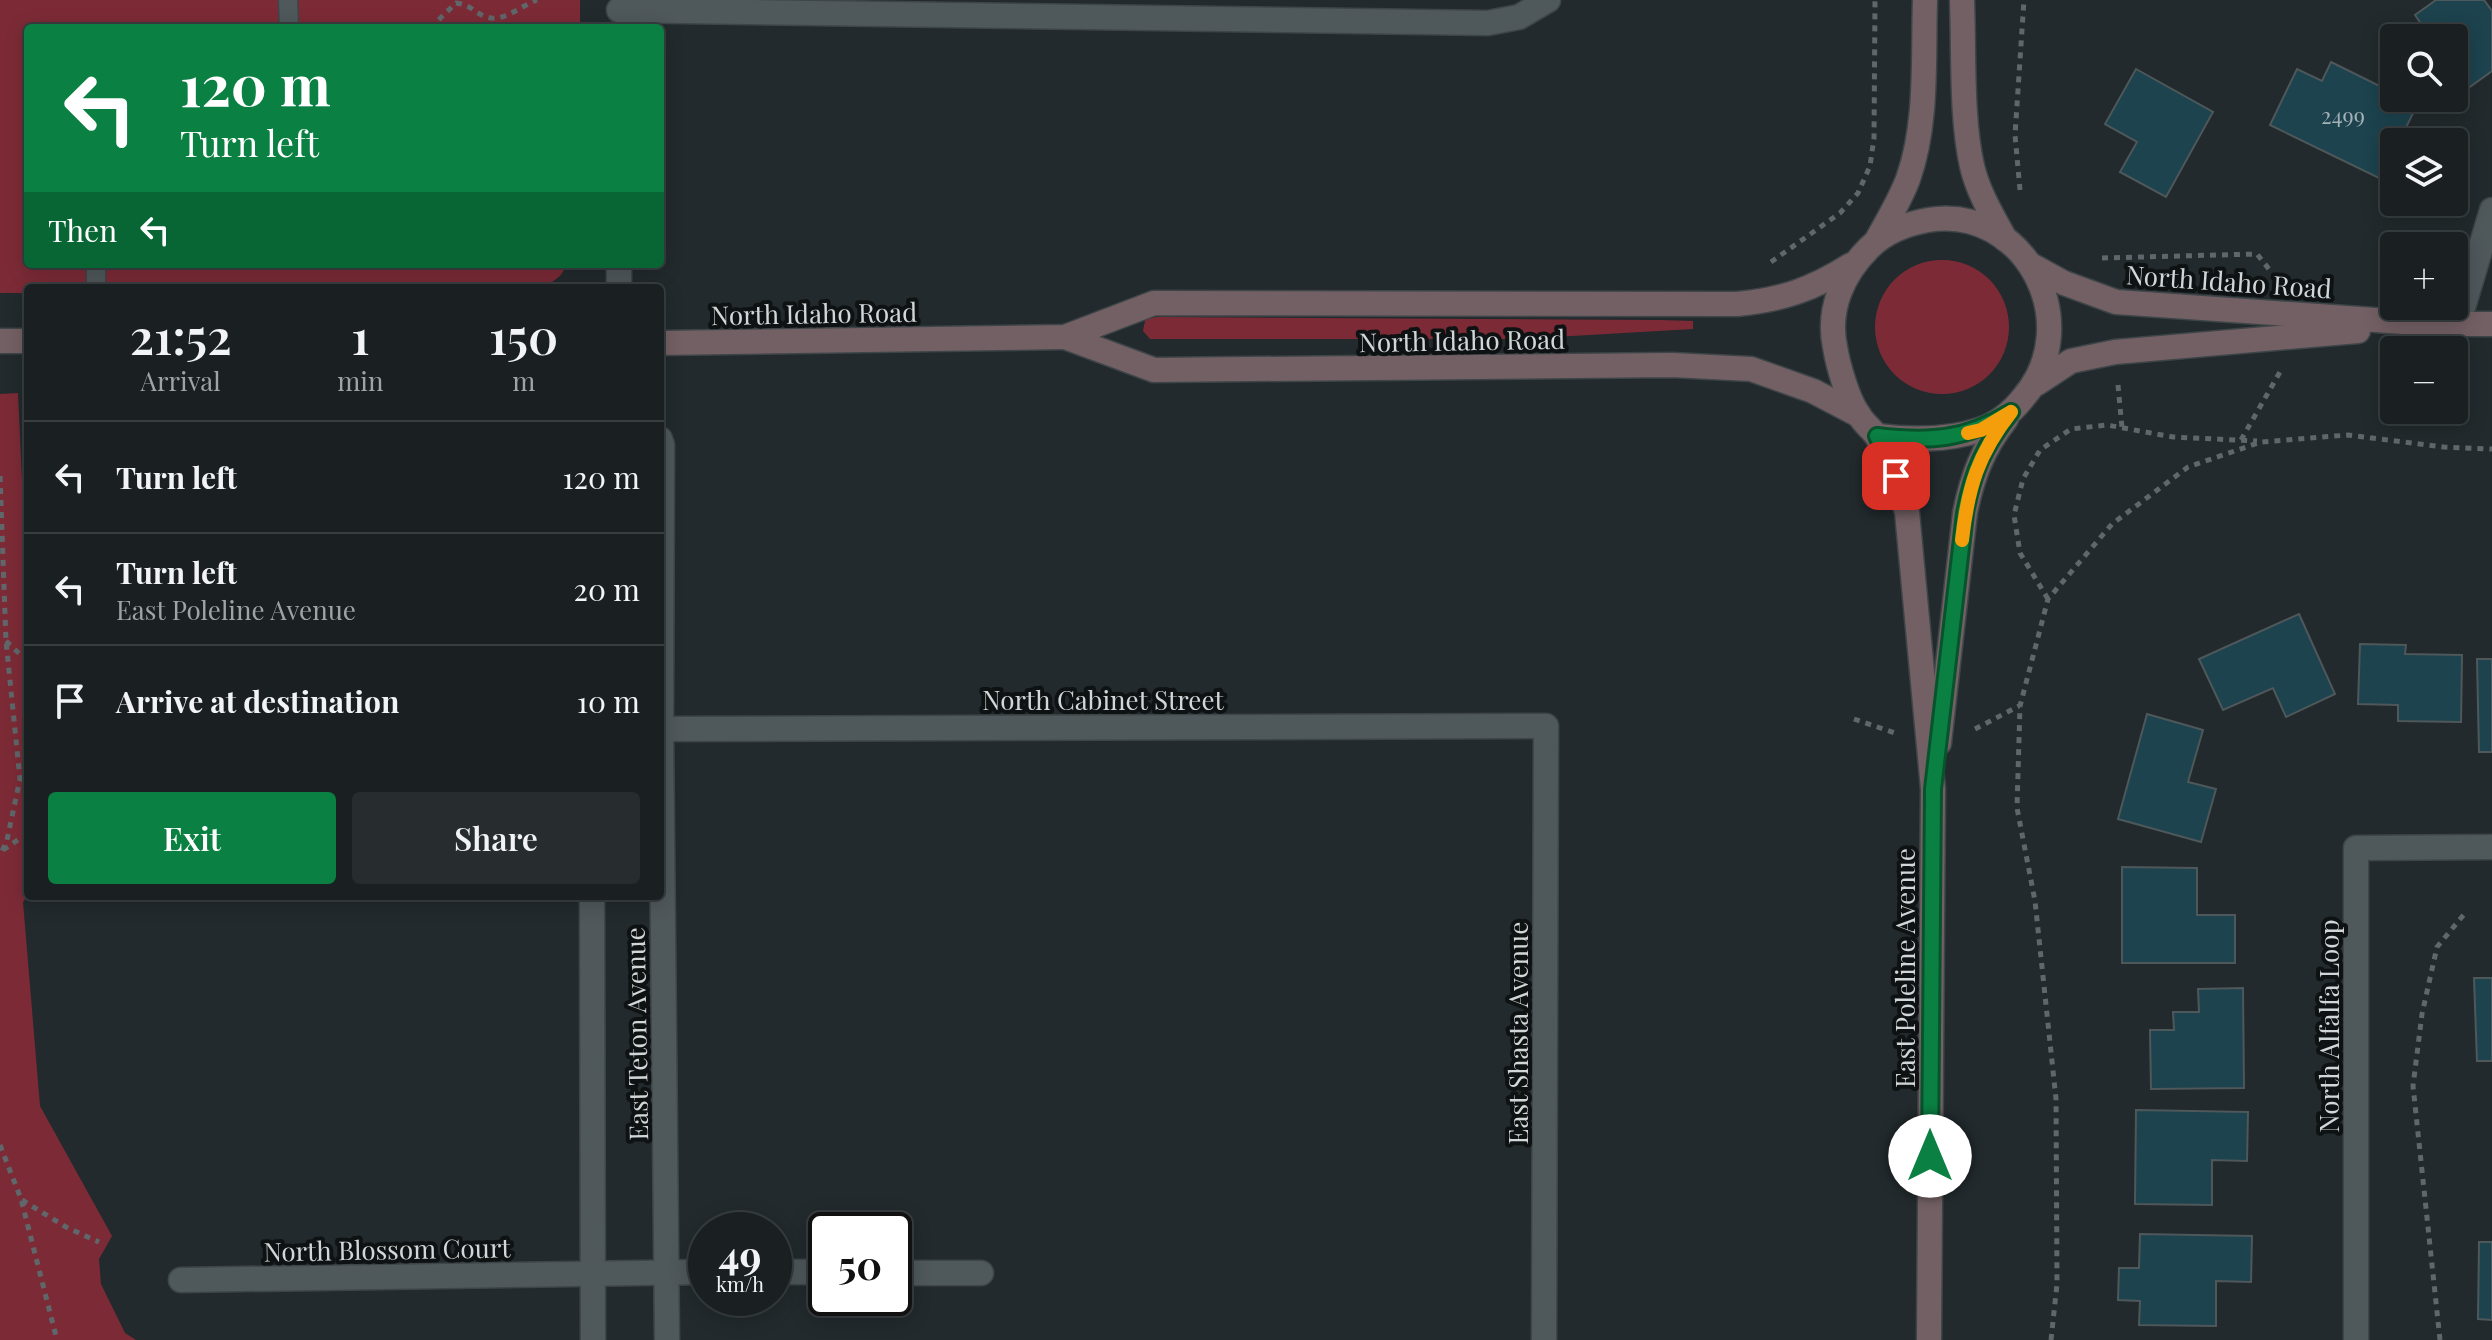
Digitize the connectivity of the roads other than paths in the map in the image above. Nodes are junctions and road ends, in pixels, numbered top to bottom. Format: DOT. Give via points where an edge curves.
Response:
graph roads {
  1 [pos="288,0"];
  2 [pos="1548,0"];
  3 [pos="1925,0"];
  4 [pos="1962,0"];
  5 [pos="619,13"];
  6 [pos="289,24"];
  7 [pos="2492,210"];
  8 [pos="2005,239"];
  9 [pos="1877,240"];
  10 [pos="1853,263"];
  11 [pos="2031,265"];
  12 [pos="2432,324"];
  13 [pos="2458,324"];
  14 [pos="2492,324"];
  15 [pos="1065,337"];
  16 [pos="0,341"];
  17 [pos="24,341"];
  18 [pos="664,343"];
  19 [pos="2035,385"];
  20 [pos="2011,412"];
  21 [pos="1857,414"];
  22 [pos="1877,436"];
  23 [pos="1546,726"];
  24 [pos="664,729"];
  25 [pos="1933,789"];
  26 [pos="2492,847"];
  27 [pos="592,900"];
  28 [pos="662,900"];
  29 [pos="667,1272"];
  30 [pos="688,1272"];
  31 [pos="912,1273"];
  32 [pos="981,1273"];
  33 [pos="593,1274"];
  34 [pos="181,1280"];
  35 [pos="593,1340"];
  36 [pos="667,1340"];
  37 [pos="1544,1340"];
  38 [pos="1929,1340"];
  39 [pos="2356,1340"];
  1 -- 6 [label="lane"];
  2 -- 5 [label="street" via="1519,17 1488,23"];
  3 -- 9 [label="main road" via="1917,144 1909,177"];
  4 -- 8 [label="main road" via="1972,167"];
  7 -- 13 [label="street"];
  8 -- 9 [label="main road" via="1974,224 1941,218 1907,224"];
  8 -- 11 [label="main road"];
  9 -- 10 [label="main road"];
  10 -- 15 [label="main road, North Idaho Road" via="1782,298 1737,304 1154,303"];
  10 -- 21 [label="main road" via="1833,316 1834,345"];
  11 -- 12 [label="main road, North Idaho Road" via="2116,302"];
  11 -- 19 [label="main road" via="2045,293 2051,324 2047,356"];
  12 -- 13 [label="main road, North Idaho Road"];
  12 -- 19 [label="main road, North Idaho Road" via="2092,356 2071,361"];
  13 -- 14 [label="main road, North Idaho Road"];
  15 -- 18 [label="main road, North Idaho Road"];
  15 -- 21 [label="main road, North Idaho Road" via="1154,370 1672,365 1751,369"];
  16 -- 17 [label="main road"];
  19 -- 20 [label="main road"];
  20 -- 22 [label="main road" via="1981,430 1947,437"];
  20 -- 25 [label="main road, East Poleline Avenue" via="1981,455 1971,482"];
  21 -- 22 [label="main road"];
  22 -- 25 [label="main road, East Poleline Avenue" via="1907,512"];
  23 -- 24 [label="street, North Cabinet Street"];
  23 -- 37 [label="street, East Shasta Avenue"];
  25 -- 38 [label="main road, East Poleline Avenue"];
  26 -- 39 [label="street, North Alfalfa Loop" via="2356,848"];
  27 -- 33 [label="street, East Teton Avenue"];
  28 -- 29 [label="street, East Teton Avenue"];
  29 -- 30 [label="street, North Blossom Court"];
  29 -- 33 [label="street, North Blossom Court"];
  29 -- 36 [label="street, East Teton Avenue"];
  31 -- 32 [label="street"];
  33 -- 34 [label="street, North Blossom Court"];
  33 -- 35 [label="street, East Teton Avenue"];
}
